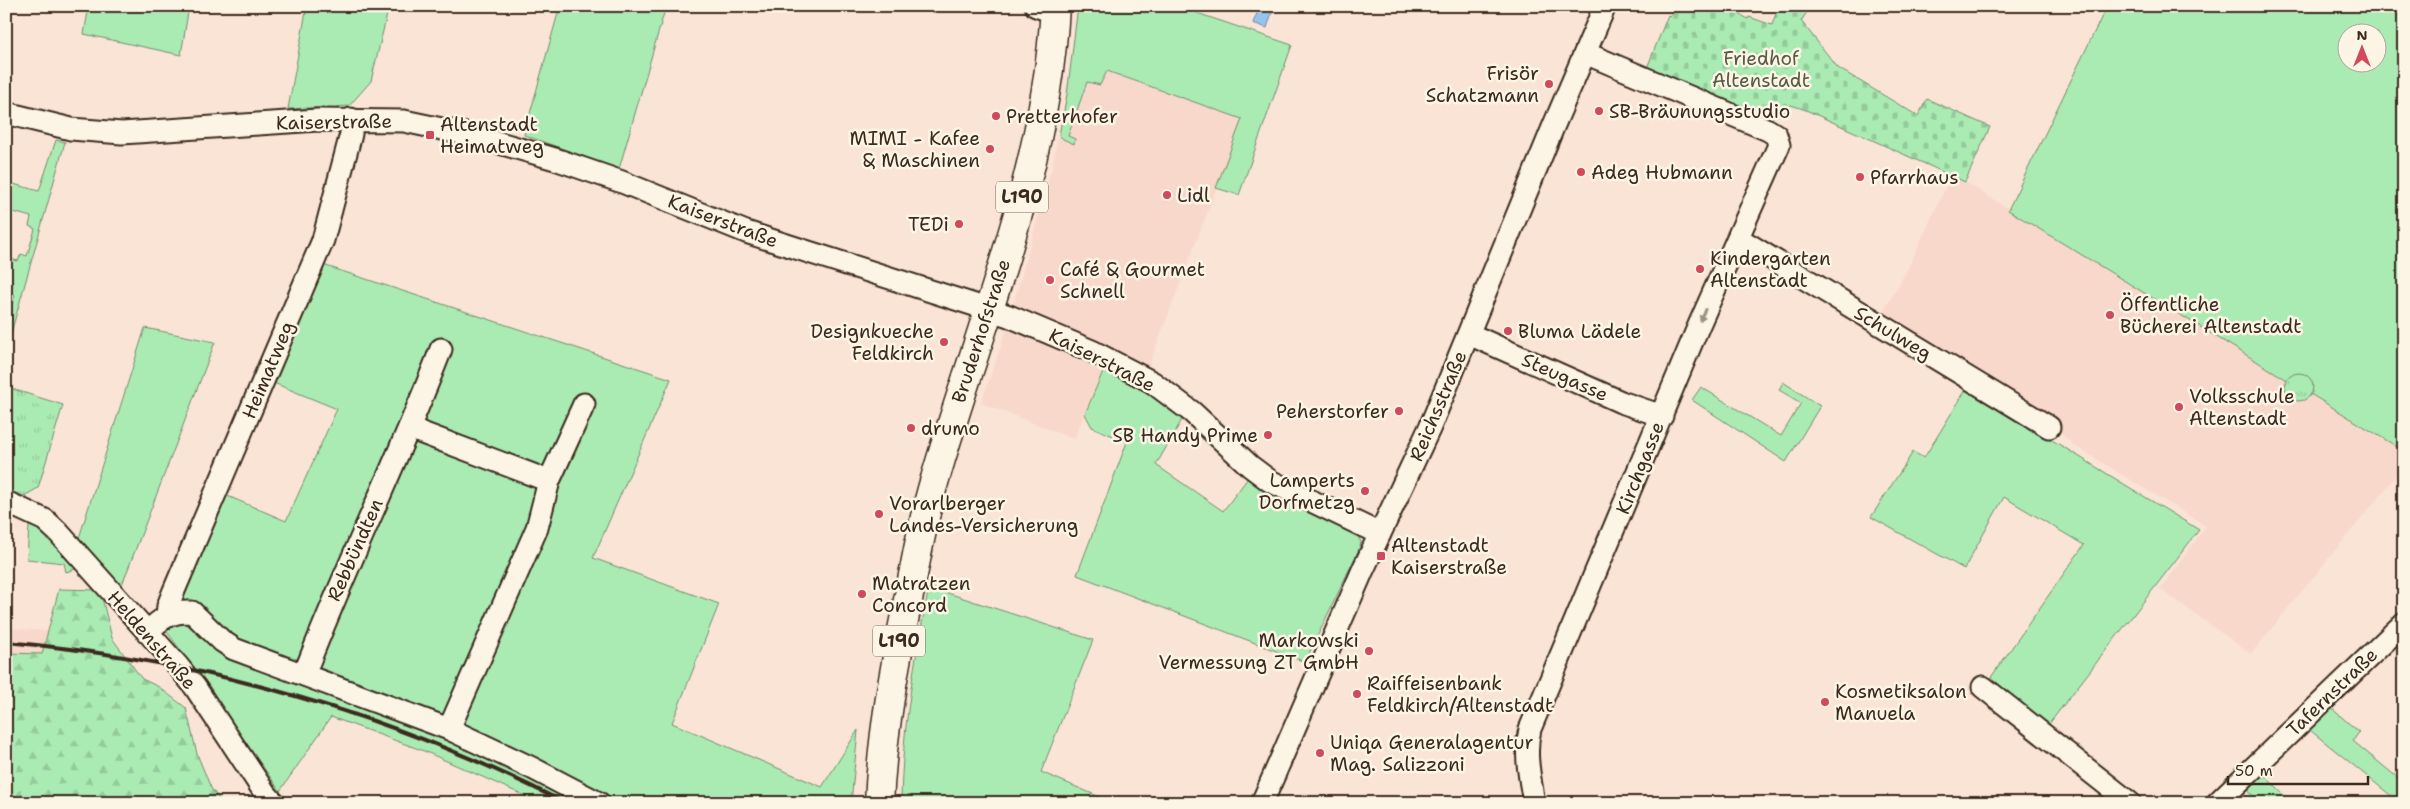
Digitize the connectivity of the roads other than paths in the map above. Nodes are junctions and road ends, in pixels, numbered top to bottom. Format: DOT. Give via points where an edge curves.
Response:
graph roads {
  1 [pos="1605,6"];
  2 [pos="1049,8"];
  3 [pos="1584,53"];
  4 [pos="6,113"];
  5 [pos="351,120"];
  6 [pos="1738,238"];
  7 [pos="989,309"];
  8 [pos="1469,334"];
  9 [pos="440,349"];
  10 [pos="584,404"];
  11 [pos="1662,416"];
  12 [pos="2049,427"];
  13 [pos="410,428"];
  14 [pos="549,481"];
  15 [pos="6,502"];
  16 [pos="1380,534"];
  17 [pos="167,615"];
  18 [pos="2404,623"];
  19 [pos="147,632"];
  20 [pos="304,675"];
  21 [pos="1983,687"];
  22 [pos="449,729"];
  23 [pos="274,803"];
  24 [pos="599,803"];
  25 [pos="879,803"];
  26 [pos="1262,803"];
  27 [pos="1534,803"];
  28 [pos="2130,803"];
  29 [pos="2217,803"];
  1 -- 3 [label="street, Reichsstraße"];
  2 -- 7 [label="main road, Bruderhofstraße / L190" via="1051,58 1039,130"];
  3 -- 6 [label="street, Kirchgasse" via="1768,130 1779,139 1776,154"];
  3 -- 8 [label="street, Reichsstraße"];
  4 -- 5 [label="street, Kaiserstraße" via="71,129 114,133"];
  5 -- 7 [label="street, Kaiserstraße" via="422,124 554,159 622,182 746,232"];
  5 -- 17 [label="street, Heimatweg" via="351,134 323,240 173,593"];
  6 -- 11 [label="street, Kirchgasse, one-way"];
  6 -- 12 [label="street, Schulweg"];
  7 -- 16 [label="street, Kaiserstraße" via="1094,352 1152,382 1192,412 1270,481"];
  7 -- 25 [label="main road, Bruderhofstraße / L190" via="921,533 886,722"];
  8 -- 11 [label="street, Steugasse" via="1621,402"];
  8 -- 16 [label="street, Reichsstraße"];
  9 -- 13 [label="street, Rebbündten"];
  10 -- 14 [label="street"];
  11 -- 27 [label="street, Kirchgasse" via="1530,729 1528,764"];
  13 -- 14 [label="street"];
  13 -- 20 [label="street, Rebbündten" via="332,601"];
  14 -- 22 [label="street" via="537,528"];
  15 -- 19 [label="street, Heldenstraße" via="38,516 58,532"];
  16 -- 26 [label="street, Reichsstraße"];
  17 -- 19 [label="street"];
  17 -- 20 [label="street" via="177,611 192,612 234,649"];
  18 -- 29 [label="street, Tafernstraße"];
  19 -- 23 [label="street, Heldenstraße" via="195,687"];
  20 -- 22 [label="street"];
  21 -- 28 [label="street"];
  22 -- 24 [label="street"];
}
